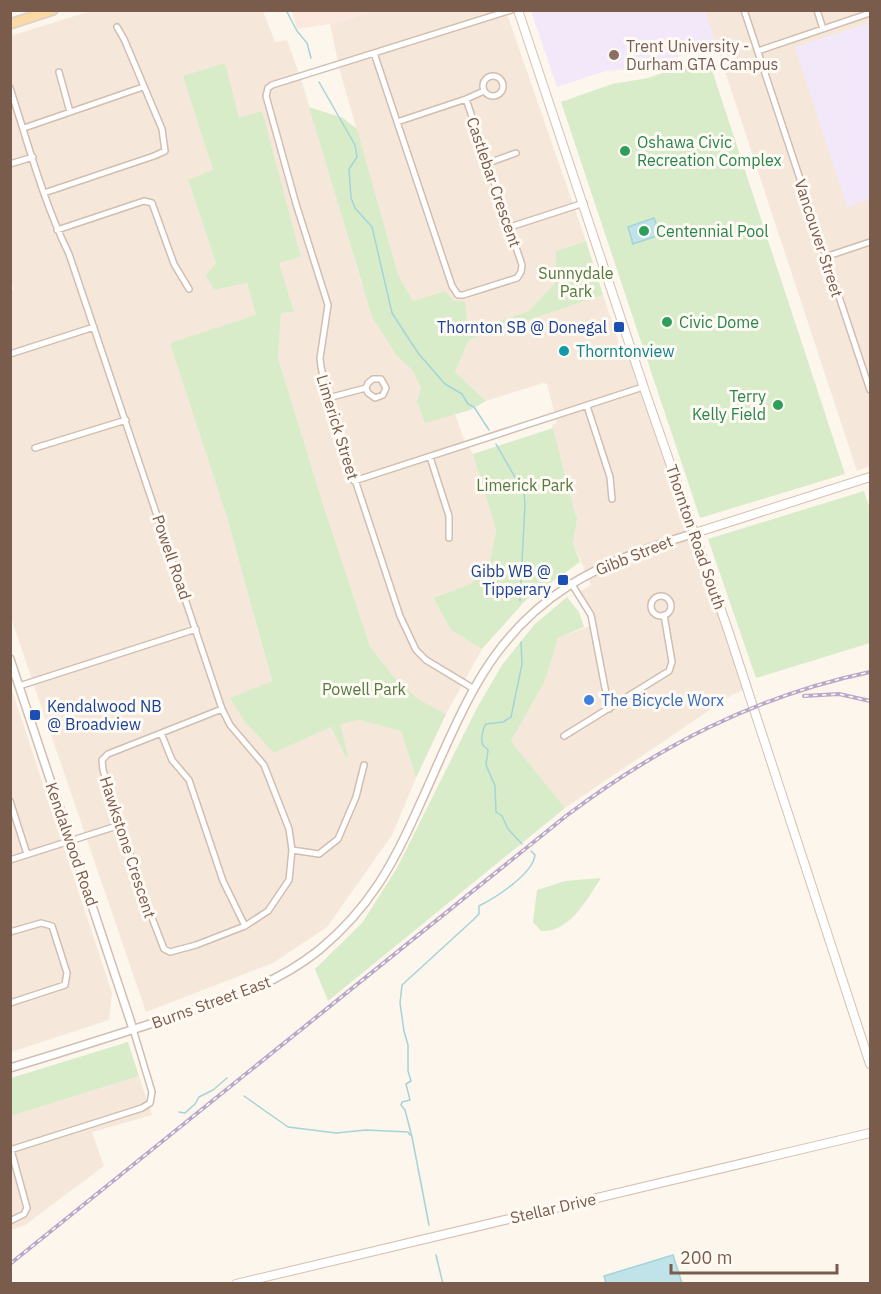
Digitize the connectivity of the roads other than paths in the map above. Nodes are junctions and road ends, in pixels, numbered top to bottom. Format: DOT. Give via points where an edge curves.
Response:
graph roads {
  1 [pos="53,10"];
  2 [pos="511,10"];
  3 [pos="518,10"];
  4 [pos="744,10"];
  5 [pos="817,10"];
  6 [pos="870,13"];
  7 [pos="10,24"];
  8 [pos="117,27"];
  9 [pos="823,29"];
  10 [pos="758,51"];
  11 [pos="374,53"];
  12 [pos="59,72"];
  13 [pos="143,87"];
  14 [pos="10,88"];
  15 [pos="484,91"];
  16 [pos="466,99"];
  17 [pos="70,112"];
  18 [pos="397,122"];
  19 [pos="24,128"];
  20 [pos="516,153"];
  21 [pos="33,157"];
  22 [pos="488,163"];
  23 [pos="10,164"];
  24 [pos="44,193"];
  25 [pos="584,203"];
  26 [pos="510,227"];
  27 [pos="57,230"];
  28 [pos="870,242"];
  29 [pos="825,257"];
  30 [pos="189,289"];
  31 [pos="94,327"];
  32 [pos="10,354"];
  33 [pos="643,387"];
  34 [pos="366,388"];
  35 [pos="870,390"];
  36 [pos="328,398"];
  37 [pos="587,406"];
  38 [pos="126,420"];
  39 [pos="35,448"];
  40 [pos="430,457"];
  41 [pos="870,477"];
  42 [pos="354,482"];
  43 [pos="612,499"];
  44 [pos="695,532"];
  45 [pos="449,538"];
  46 [pos="572,583"];
  47 [pos="664,615"];
  48 [pos="196,629"];
  49 [pos="10,659"];
  50 [pos="20,686"];
  51 [pos="474,689"];
  52 [pos="222,709"];
  53 [pos="609,709"];
  54 [pos="161,733"];
  55 [pos="564,736"];
  56 [pos="364,765"];
  57 [pos="10,801"];
  58 [pos="120,825"];
  59 [pos="71,840"];
  60 [pos="292,850"];
  61 [pos="27,854"];
  62 [pos="10,860"];
  63 [pos="244,926"];
  64 [pos="10,932"];
  65 [pos="170,952"];
  66 [pos="10,1003"];
  67 [pos="133,1029"];
  68 [pos="870,1064"];
  69 [pos="10,1068"];
  70 [pos="870,1133"];
  71 [pos="11,1150"];
  72 [pos="10,1221"];
  73 [pos="236,1284"];
  1 -- 7 [label="main road"];
  2 -- 11 [label="street"];
  3 -- 25 [label="main road, Thornton Road South"];
  4 -- 10 [label="street, Vancouver Street"];
  5 -- 9 [label="street"];
  6 -- 9 [label="street"];
  8 -- 13 [label="street"];
  9 -- 10 [label="street"];
  10 -- 29 [label="street, Vancouver Street"];
  11 -- 18 [label="street"];
  11 -- 36 [label="street, Limerick Street" via="272,85 266,96 328,305 320,358"];
  12 -- 17 [label="street"];
  13 -- 17 [label="street"];
  13 -- 24 [label="street" via="162,129 165,151"];
  14 -- 19 [label="street, Powell Road"];
  15 -- 16 [label="street"];
  16 -- 18 [label="street, Castlebar Crescent"];
  16 -- 22 [label="street, Castlebar Crescent"];
  17 -- 19 [label="street"];
  18 -- 26 [label="street, Castlebar Crescent" via="458,295 517,278 522,265"];
  19 -- 21 [label="street, Powell Road"];
  20 -- 22 [label="street"];
  21 -- 23 [label="street"];
  21 -- 24 [label="street, Powell Road"];
  22 -- 26 [label="street, Castlebar Crescent"];
  24 -- 27 [label="street, Powell Road"];
  25 -- 26 [label="street"];
  25 -- 33 [label="main road, Thornton Road South"];
  27 -- 30 [label="street" via="144,201 152,203 174,264"];
  27 -- 31 [label="street, Powell Road"];
  28 -- 29 [label="street"];
  29 -- 35 [label="street, Vancouver Street"];
  31 -- 32 [label="street"];
  31 -- 38 [label="street, Powell Road"];
  33 -- 37 [label="street"];
  33 -- 44 [label="main road, Thornton Road South"];
  34 -- 36 [label="street"];
  36 -- 42 [label="street, Limerick Street"];
  37 -- 40 [label="street"];
  37 -- 43 [label="street" via="610,477"];
  38 -- 39 [label="street"];
  38 -- 48 [label="street, Powell Road"];
  40 -- 42 [label="street"];
  40 -- 45 [label="street" via="449,516"];
  41 -- 44 [label="main road, Gibb Street"];
  42 -- 51 [label="street, Limerick Street" via="400,616 416,650"];
  44 -- 46 [label="street, Gibb Street" via="621,557"];
  44 -- 68 [label="main road, Thornton Road South"];
  46 -- 51 [label="street, Gibb Street" via="512,634"];
  46 -- 53 [label="street" via="591,615"];
  47 -- 53 [label="street" via="672,662 669,671"];
  48 -- 50 [label="street"];
  48 -- 52 [label="street, Powell Road"];
  49 -- 50 [label="street, Kendalwood Road"];
  50 -- 59 [label="street, Kendalwood Road"];
  51 -- 67 [label="street, Burns Street East" via="386,875 357,913 320,950 285,975 244,993"];
  52 -- 54 [label="street, Hawkstone Crescent"];
  52 -- 60 [label="street, Powell Road" via="230,725 264,765 289,829"];
  53 -- 55 [label="street"];
  54 -- 58 [label="street, Hawkstone Crescent" via="102,760"];
  54 -- 63 [label="street" via="172,760 189,780 223,881"];
  56 -- 60 [label="street" via="356,797 338,838 319,854"];
  57 -- 61 [label="street"];
  58 -- 59 [label="street"];
  58 -- 65 [label="street, Hawkstone Crescent" via="164,949"];
  59 -- 61 [label="street"];
  59 -- 67 [label="street, Kendalwood Road"];
  60 -- 63 [label="street, Powell Road" via="289,880 268,911"];
  61 -- 62 [label="street"];
  63 -- 65 [label="street, Powell Road"];
  64 -- 66 [label="street" via="41,923 52,926 67,974 65,985"];
  67 -- 69 [label="street, Burns Street East"];
  67 -- 71 [label="street" via="152,1092 150,1103"];
  70 -- 73 [label="main road, Stellar Drive"];
  71 -- 72 [label="street" via="27,1208"];
}
